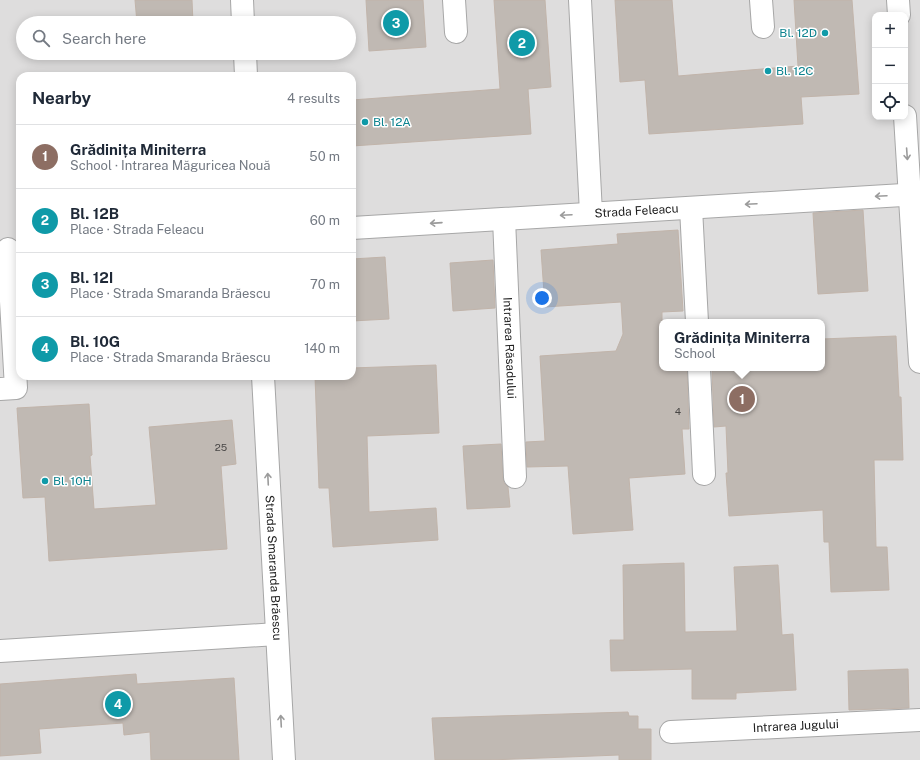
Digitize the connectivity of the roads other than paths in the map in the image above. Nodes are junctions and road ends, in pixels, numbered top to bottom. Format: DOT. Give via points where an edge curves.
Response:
graph roads {
  1 [pos="242,0"];
  2 [pos="454,0"];
  3 [pos="580,0"];
  4 [pos="761,0"];
  5 [pos="898,0"];
  6 [pos="899,12"];
  7 [pos="243,16"];
  8 [pos="763,28"];
  9 [pos="456,32"];
  10 [pos="245,60"];
  11 [pos="246,72"];
  12 [pos="906,120"];
  13 [pos="915,194"];
  14 [pos="691,208"];
  15 [pos="591,214"];
  16 [pos="504,219"];
  17 [pos="356,228"];
  18 [pos="9,249"];
  19 [pos="696,319"];
  20 [pos="920,362"];
  21 [pos="699,371"];
  22 [pos="263,380"];
  23 [pos="0,389"];
  24 [pos="704,474"];
  25 [pos="515,478"];
  26 [pos="277,634"];
  27 [pos="0,651"];
  28 [pos="920,720"];
  29 [pos="672,732"];
  30 [pos="284,760"];
  1 -- 7 [label="street"];
  2 -- 9 [label="street"];
  3 -- 15 [label="street"];
  4 -- 8 [label="street"];
  5 -- 6 [label="street"];
  10 -- 11 [label="street"];
  12 -- 13 [label="street, one-way"];
  13 -- 14 [label="street, Strada Feleacu, one-way"];
  13 -- 20 [label="street"];
  14 -- 15 [label="street, Strada Feleacu"];
  14 -- 19 [label="street"];
  15 -- 16 [label="street, Strada Feleacu, one-way"];
  16 -- 17 [label="street, Strada Feleacu, one-way"];
  16 -- 25 [label="street, Intrarea Răsadului"];
  18 -- 23 [label="street" via="16,388"];
  21 -- 24 [label="street"];
  26 -- 22 [label="street, Strada Smaranda Brăescu, one-way"];
  26 -- 27 [label="street"];
  30 -- 26 [label="street, Strada Smaranda Brăescu, one-way"];
  28 -- 29 [label="street, Intrarea Jugului"];
}
